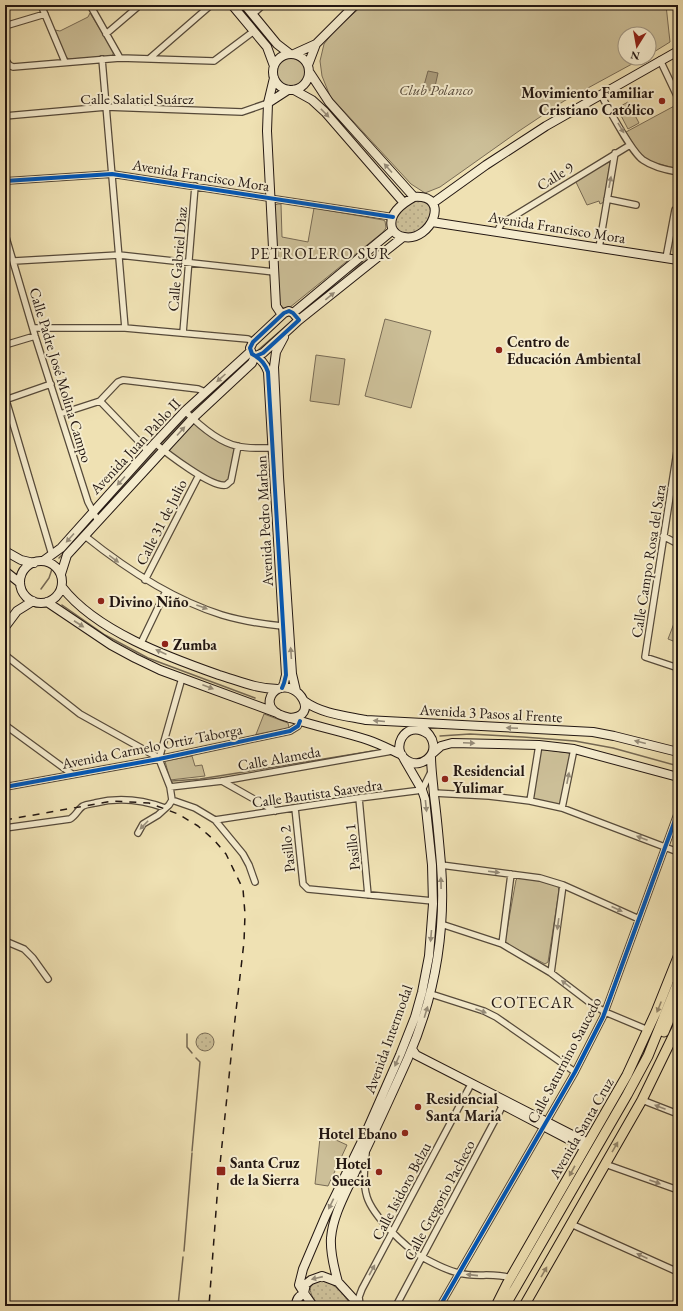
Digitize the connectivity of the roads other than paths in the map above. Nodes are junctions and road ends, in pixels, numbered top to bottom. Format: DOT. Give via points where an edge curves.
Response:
graph roads {
  1 [pos="41,5"];
  2 [pos="90,5"];
  3 [pos="140,5"];
  4 [pos="211,5"];
  5 [pos="232,5"];
  6 [pos="245,5"];
  7 [pos="263,5"];
  8 [pos="355,5"];
  9 [pos="45,14"];
  10 [pos="253,14"];
  11 [pos="5,26"];
  12 [pos="254,31"];
  13 [pos="106,34"];
  14 [pos="277,44"];
  15 [pos="316,44"];
  16 [pos="678,51"];
  17 [pos="292,54"];
  18 [pos="120,58"];
  19 [pos="150,58"];
  20 [pos="5,59"];
  21 [pos="102,59"];
  22 [pos="660,60"];
  23 [pos="65,62"];
  24 [pos="274,66"];
  25 [pos="309,69"];
  26 [pos="274,78"];
  27 [pos="291,90"];
  28 [pos="601,94"];
  29 [pos="678,98"];
  30 [pos="268,103"];
  31 [pos="106,107"];
  32 [pos="5,116"];
  33 [pos="630,144"];
  34 [pos="615,153"];
  35 [pos="678,172"];
  36 [pos="112,174"];
  37 [pos="5,180"];
  38 [pos="194,186"];
  39 [pos="270,198"];
  40 [pos="414,198"];
  41 [pos="606,199"];
  42 [pos="404,203"];
  43 [pos="433,203"];
  44 [pos="636,205"];
  45 [pos="675,210"];
  46 [pos="393,217"];
  47 [pos="432,222"];
  48 [pos="393,230"];
  49 [pos="497,232"];
  50 [pos="5,234"];
  51 [pos="403,237"];
  52 [pos="599,248"];
  53 [pos="8,252"];
  54 [pos="119,255"];
  55 [pos="666,258"];
  56 [pos="678,260"];
  57 [pos="14,261"];
  58 [pos="189,263"];
  59 [pos="274,272"];
  60 [pos="293,313"];
  61 [pos="282,316"];
  62 [pos="299,320"];
  63 [pos="33,328"];
  64 [pos="125,328"];
  65 [pos="183,333"];
  66 [pos="284,335"];
  67 [pos="35,336"];
  68 [pos="253,342"];
  69 [pos="5,345"];
  70 [pos="254,355"];
  71 [pos="51,384"];
  72 [pos="205,392"];
  73 [pos="5,400"];
  74 [pos="100,402"];
  75 [pos="186,411"];
  76 [pos="60,414"];
  77 [pos="193,418"];
  78 [pos="155,443"];
  79 [pos="678,445"];
  80 [pos="238,446"];
  81 [pos="272,448"];
  82 [pos="163,450"];
  83 [pos="148,451"];
  84 [pos="677,461"];
  85 [pos="199,475"];
  86 [pos="678,479"];
  87 [pos="670,489"];
  88 [pos="94,511"];
  89 [pos="98,521"];
  90 [pos="85,536"];
  91 [pos="663,536"];
  92 [pos="678,544"];
  93 [pos="5,551"];
  94 [pos="52,555"];
  95 [pos="43,561"];
  96 [pos="34,562"];
  97 [pos="5,571"];
  98 [pos="61,574"];
  99 [pos="145,580"];
  100 [pos="21,586"];
  101 [pos="62,587"];
  102 [pos="166,591"];
  103 [pos="33,601"];
  104 [pos="47,602"];
  105 [pos="17,611"];
  106 [pos="282,626"];
  107 [pos="5,627"];
  108 [pos="141,643"];
  109 [pos="5,655"];
  110 [pos="678,668"];
  111 [pos="182,678"];
  112 [pos="280,689"];
  113 [pos="296,691"];
  114 [pos="304,701"];
  115 [pos="277,714"];
  116 [pos="290,718"];
  117 [pos="300,721"];
  118 [pos="418,723"];
  119 [pos="5,725"];
  120 [pos="406,732"];
  121 [pos="428,734"];
  122 [pos="538,745"];
  123 [pos="574,749"];
  124 [pos="392,751"];
  125 [pos="678,752"];
  126 [pos="432,754"];
  127 [pos="403,757"];
  128 [pos="159,759"];
  129 [pos="431,772"];
  130 [pos="72,774"];
  131 [pos="678,777"];
  132 [pos="222,780"];
  133 [pos="5,787"];
  134 [pos="170,787"];
  135 [pos="422,790"];
  136 [pos="434,793"];
  137 [pos="359,798"];
  138 [pos="172,800"];
  139 [pos="530,801"];
  140 [pos="165,808"];
  141 [pos="295,808"];
  142 [pos="562,808"];
  143 [pos="275,811"];
  144 [pos="678,812"];
  145 [pos="215,820"];
  146 [pos="5,828"];
  147 [pos="138,833"];
  148 [pos="666,847"];
  149 [pos="678,852"];
  150 [pos="441,865"];
  151 [pos="511,874"];
  152 [pos="255,882"];
  153 [pos="563,885"];
  154 [pos="368,895"];
  155 [pos="433,901"];
  156 [pos="639,919"];
  157 [pos="441,924"];
  158 [pos="5,941"];
  159 [pos="502,944"];
  160 [pos="429,956"];
  161 [pos="678,957"];
  162 [pos="438,958"];
  163 [pos="676,968"];
  164 [pos="551,973"];
  165 [pos="48,979"];
  166 [pos="678,982"];
  167 [pos="431,994"];
  168 [pos="678,998"];
  169 [pos="605,1012"];
  170 [pos="648,1030"];
  171 [pos="677,1031"];
  172 [pos="412,1049"];
  173 [pos="408,1058"];
  174 [pos="575,1072"];
  175 [pos="469,1088"];
  176 [pos="642,1100"];
  177 [pos="503,1105"];
  178 [pos="678,1114"];
  179 [pos="544,1123"];
  180 [pos="586,1145"];
  181 [pos="367,1146"];
  182 [pos="605,1164"];
  183 [pos="678,1190"];
  184 [pos="571,1224"];
  185 [pos="393,1232"];
  186 [pos="422,1257"];
  187 [pos="678,1272"];
  188 [pos="458,1273"];
  189 [pos="510,1278"];
  190 [pos="338,1282"];
  191 [pos="304,1293"];
  192 [pos="296,1306"];
  193 [pos="313,1306"];
  194 [pos="360,1306"];
  195 [pos="396,1306"];
  196 [pos="440,1306"];
  197 [pos="496,1306"];
  198 [pos="505,1306"];
  199 [pos="512,1306"];
  200 [pos="524,1306"];
  1 -- 9 [label="street"];
  2 -- 13 [label="street"];
  3 -- 13 [label="street"];
  4 -- 19 [label="street"];
  5 -- 12 [label="main road"];
  6 -- 10 [label="main road"];
  7 -- 10 [label="street"];
  8 -- 15 [label="main road"];
  9 -- 11 [label="street"];
  9 -- 23 [label="street"];
  10 -- 14 [label="main road"];
  12 -- 14 [label="main road"];
  12 -- 19 [label="street" via="214,61"];
  12 -- 24 [label="main road" via="267,47"];
  13 -- 18 [label="street"];
  14 -- 17 [label="main road"];
  15 -- 17 [label="main road"];
  15 -- 25 [label="main road"];
  16 -- 22 [label="main road"];
  17 -- 24 [label="main road" via="280,57"];
  17 -- 25 [label="main road" via="305,60"];
  18 -- 19 [label="street"];
  18 -- 21 [label="street"];
  20 -- 23 [label="street" via="13,66"];
  21 -- 23 [label="street"];
  21 -- 31 [label="street"];
  22 -- 28 [label="main road"];
  22 -- 29 [label="street"];
  24 -- 26 [label="main road"];
  25 -- 27 [label="main road" via="305,84"];
  40 -- 25 [label="main road, one-way" via="329,102"];
  26 -- 27 [label="main road" via="279,86"];
  26 -- 30 [label="main road"];
  27 -- 30 [label="main road"];
  27 -- 42 [label="main road, one-way" via="312,100 325,112"];
  28 -- 33 [label="street, one-way"];
  28 -- 43 [label="main road" via="546,126"];
  30 -- 31 [label="street, Calle Salatiel Suárez" via="242,112"];
  30 -- 39 [label="main road"];
  31 -- 32 [label="street, Calle Salatiel Suárez"];
  31 -- 36 [label="street"];
  33 -- 34 [label="street, Calle 9"];
  33 -- 35 [label="street" via="641,159"];
  41 -- 34 [label="street, one-way"];
  34 -- 49 [label="street, Calle 9" via="502,224"];
  36 -- 37 [label="street, Avenida Francisco Mora"];
  36 -- 38 [label="street, Avenida Francisco Mora"];
  36 -- 54 [label="street"];
  38 -- 39 [label="street, Avenida Francisco Mora"];
  38 -- 58 [label="street, Calle Gabriel Diaz"];
  39 -- 46 [label="street, Avenida Francisco Mora"];
  39 -- 59 [label="main road"];
  40 -- 42 [label="main road"];
  40 -- 43 [label="main road" via="426,198"];
  41 -- 44 [label="street"];
  41 -- 52 [label="street"];
  42 -- 46 [label="main road"];
  43 -- 47 [label="main road" via="435,208"];
  45 -- 55 [label="street"];
  46 -- 48 [label="main road"];
  47 -- 49 [label="main road, Avenida Francisco Mora"];
  47 -- 51 [label="main road" via="418,235"];
  48 -- 51 [label="main road"];
  48 -- 60 [label="main road"];
  49 -- 52 [label="main road, Avenida Francisco Mora"];
  50 -- 53 [label="street, Calle Padre José Molina Campo"];
  62 -- 51 [label="main road, one-way"];
  52 -- 55 [label="main road, Avenida Francisco Mora"];
  53 -- 57 [label="street, Calle Padre José Molina Campo"];
  54 -- 57 [label="street"];
  54 -- 58 [label="street"];
  54 -- 64 [label="street"];
  55 -- 56 [label="main road, Avenida Francisco Mora"];
  57 -- 63 [label="street, Calle Padre José Molina Campo"];
  58 -- 59 [label="street"];
  58 -- 65 [label="street, Calle Gabriel Diaz"];
  59 -- 61 [label="main road" via="276,306"];
  60 -- 61 [label="main road" via="287,312"];
  60 -- 62 [label="main road"];
  61 -- 68 [label="main road"];
  62 -- 66 [label="main road"];
  63 -- 64 [label="street"];
  63 -- 67 [label="street, Calle Padre José Molina Campo"];
  64 -- 65 [label="street"];
  65 -- 68 [label="street"];
  66 -- 70 [label="main road" via="263,354"];
  113 -- 66 [label="main road, Avenida Pedro Marban, one-way" via="292,674 274,367 276,352"];
  67 -- 69 [label="street"];
  67 -- 71 [label="street, Calle Padre José Molina Campo"];
  68 -- 70 [label="main road" via="250,348"];
  70 -- 72 [label="main road, Avenida Juan Pablo II, one-way"];
  70 -- 77 [label="main road, Avenida Juan Pablo II" via="252,363"];
  70 -- 81 [label="main road, Avenida Pedro Marban" via="268,372"];
  71 -- 73 [label="street"];
  71 -- 76 [label="street, Calle Padre José Molina Campo"];
  72 -- 74 [label="street" via="198,388 123,380 118,382"];
  72 -- 75 [label="main road, Avenida Juan Pablo II"];
  73 -- 94 [label="street"];
  74 -- 76 [label="street"];
  74 -- 83 [label="street"];
  75 -- 77 [label="street"];
  75 -- 78 [label="main road, Avenida Juan Pablo II"];
  76 -- 88 [label="street, Calle Padre José Molina Campo" via="88,502"];
  77 -- 80 [label="street" via="220,439"];
  82 -- 77 [label="main road, Avenida Juan Pablo II, one-way"];
  78 -- 82 [label="street"];
  78 -- 83 [label="main road, Avenida Juan Pablo II"];
  79 -- 84 [label="street, Calle Campo Rosa del Sara"];
  80 -- 81 [label="street"];
  80 -- 85 [label="street" via="231,481 226,485 220,485"];
  81 -- 106 [label="main road, Avenida Pedro Marban"];
  82 -- 85 [label="street"];
  82 -- 89 [label="main road, Avenida Juan Pablo II"];
  83 -- 88 [label="main road, Avenida Juan Pablo II, one-way"];
  84 -- 87 [label="street, Calle Campo Rosa del Sara"];
  85 -- 99 [label="street, Calle 31 de Julio"];
  86 -- 87 [label="street"];
  87 -- 91 [label="street, Calle Campo Rosa del Sara"];
  88 -- 89 [label="street, Calle Padre José Molina Campo"];
  88 -- 94 [label="main road, Avenida Juan Pablo II, one-way"];
  89 -- 90 [label="main road, Avenida Juan Pablo II"];
  90 -- 98 [label="main road, Avenida Juan Pablo II" via="67,555"];
  90 -- 99 [label="street, one-way"];
  91 -- 92 [label="street"];
  91 -- 110 [label="street, Calle Campo Rosa del Sara" via="645,657"];
  93 -- 96 [label="main road" via="21,560"];
  94 -- 95 [label="main road, Avenida Juan Pablo II"];
  95 -- 96 [label="main road"];
  95 -- 98 [label="main road" via="52,564"];
  96 -- 100 [label="main road" via="22,573"];
  97 -- 100 [label="main road"];
  98 -- 101 [label="main road"];
  99 -- 102 [label="street"];
  100 -- 103 [label="main road" via="28,598"];
  100 -- 105 [label="main road"];
  101 -- 104 [label="main road" via="57,597"];
  101 -- 108 [label="main road" via="87,612"];
  102 -- 106 [label="street, one-way" via="222,615"];
  102 -- 108 [label="street"];
  103 -- 104 [label="main road"];
  103 -- 105 [label="main road"];
  104 -- 111 [label="main road, one-way" via="111,645 160,670"];
  105 -- 107 [label="main road"];
  106 -- 112 [label="main road, Avenida Pedro Marban" via="286,676"];
  112 -- 108 [label="main road, one-way" via="254,687"];
  109 -- 128 [label="street" via="80,714"];
  111 -- 115 [label="main road, one-way"];
  111 -- 128 [label="street"];
  112 -- 113 [label="main road"];
  112 -- 115 [label="main road" via="271,695 269,703"];
  113 -- 114 [label="main road"];
  114 -- 116 [label="main road" via="302,715"];
  118 -- 114 [label="main road, Avenida 3 Pasos al Frente, one-way" via="348,717"];
  115 -- 116 [label="main road"];
  116 -- 117 [label="main road"];
  117 -- 124 [label="main road" via="368,740"];
  117 -- 128 [label="street, Avenida Carmelo Ortiz Taborga" via="298,726 290,731"];
  118 -- 120 [label="main road"];
  118 -- 121 [label="main road"];
  125 -- 118 [label="main road, Avenida 3 Pasos al Frente, one-way" via="593,732"];
  119 -- 130 [label="street"];
  120 -- 121 [label="main road" via="415,729"];
  120 -- 127 [label="main road" via="399,743"];
  121 -- 126 [label="main road" via="433,742"];
  122 -- 123 [label="main road, Avenida 3 Pasos al Frente"];
  126 -- 122 [label="main road, Avenida 3 Pasos al Frente, one-way" via="441,746 452,743"];
  122 -- 139 [label="street"];
  123 -- 131 [label="main road, Avenida 3 Pasos al Frente"];
  142 -- 123 [label="street, one-way"];
  124 -- 127 [label="main road"];
  124 -- 132 [label="street, Calle Alameda"];
  126 -- 127 [label="main road" via="418,763"];
  126 -- 129 [label="main road, Avenida Intermodal"];
  127 -- 135 [label="main road, Avenida Intermodal"];
  128 -- 130 [label="street, Avenida Carmelo Ortiz Taborga"];
  128 -- 134 [label="street"];
  129 -- 135 [label="street"];
  129 -- 136 [label="main road, Avenida Intermodal"];
  130 -- 133 [label="street, Avenida Carmelo Ortiz Taborga"];
  132 -- 134 [label="street, Calle Alameda"];
  132 -- 143 [label="street"];
  134 -- 138 [label="street"];
  135 -- 137 [label="street, Calle Bautista Saavedra"];
  135 -- 155 [label="main road, Avenida Intermodal, one-way" via="432,865"];
  136 -- 139 [label="street"];
  136 -- 150 [label="main road, Avenida Intermodal"];
  137 -- 141 [label="street, Calle Bautista Saavedra"];
  137 -- 154 [label="street, Pasillo 1"];
  138 -- 140 [label="street"];
  138 -- 145 [label="street" via="195,808"];
  139 -- 142 [label="street"];
  140 -- 146 [label="street" via="149,802 103,801 83,806 70,819"];
  140 -- 147 [label="street, one-way" via="143,824"];
  141 -- 143 [label="street, Calle Bautista Saavedra"];
  141 -- 154 [label="street, Pasillo 2" via="305,887"];
  148 -- 142 [label="street, one-way"];
  143 -- 145 [label="street, Calle Bautista Saavedra"];
  144 -- 148 [label="street, Calle Saturnino Saucedo"];
  145 -- 152 [label="street" via="243,854"];
  148 -- 149 [label="street"];
  148 -- 156 [label="street, Calle Saturnino Saucedo"];
  150 -- 151 [label="street, one-way"];
  157 -- 150 [label="main road, Avenida Intermodal, one-way"];
  151 -- 153 [label="street" via="540,878"];
  151 -- 159 [label="street"];
  153 -- 156 [label="street, one-way"];
  153 -- 164 [label="street, one-way"];
  154 -- 155 [label="street"];
  155 -- 160 [label="main road, Avenida Intermodal, one-way"];
  156 -- 169 [label="street, Calle Saturnino Saucedo"];
  157 -- 159 [label="street"];
  157 -- 162 [label="main road, Avenida Intermodal"];
  158 -- 165 [label="street" via="24,949"];
  159 -- 164 [label="street"];
  160 -- 162 [label="main road"];
  160 -- 191 [label="main road, Avenida Intermodal, one-way" via="422,992 405,1042 303,1269 299,1285"];
  161 -- 163 [label="main road, Avenida Santa Cruz"];
  162 -- 167 [label="main road, Avenida Intermodal"];
  163 -- 170 [label="main road, Avenida Santa Cruz, one-way"];
  169 -- 164 [label="street, one-way"];
  166 -- 198 [label="main road, Avenida Santa Cruz" via="648,1056"];
  172 -- 167 [label="main road, Avenida Intermodal, one-way"];
  167 -- 174 [label="street, one-way" via="496,1017"];
  168 -- 199 [label="main road, Avenida Santa Cruz" via="632,1098"];
  169 -- 170 [label="street"];
  169 -- 174 [label="street, Calle Saturnino Saucedo"];
  170 -- 180 [label="main road, Avenida Santa Cruz" via="628,1076"];
  171 -- 176 [label="main road"];
  172 -- 173 [label="main road, Avenida Intermodal"];
  172 -- 179 [label="main road" via="416,1055"];
  173 -- 175 [label="main road" via="414,1058"];
  173 -- 181 [label="main road, Avenida Intermodal"];
  174 -- 179 [label="street, Calle Saturnino Saucedo"];
  175 -- 177 [label="main road"];
  175 -- 185 [label="street, Calle Isidoro Belzu"];
  178 -- 176 [label="street, one-way"];
  182 -- 176 [label="main road, one-way"];
  177 -- 179 [label="main road"];
  177 -- 186 [label="street, Calle Gregorio Pacheco"];
  179 -- 180 [label="main road"];
  179 -- 188 [label="street, Calle Saturnino Saucedo"];
  180 -- 189 [label="main road, Avenida Santa Cruz, one-way"];
  181 -- 185 [label="street" via="364,1172 367,1197 375,1213"];
  181 -- 190 [label="main road, Avenida Intermodal" via="333,1226 331,1251"];
  182 -- 183 [label="street, one-way"];
  182 -- 184 [label="main road"];
  187 -- 184 [label="street, one-way"];
  200 -- 184 [label="main road, one-way"];
  185 -- 186 [label="street"];
  194 -- 185 [label="street, Calle Isidoro Belzu, one-way" via="360,1294"];
  186 -- 188 [label="street"];
  186 -- 195 [label="street, Calle Gregorio Pacheco"];
  189 -- 188 [label="street, one-way"];
  188 -- 196 [label="street, Calle Saturnino Saucedo"];
  189 -- 197 [label="main road, Avenida Santa Cruz"];
  190 -- 191 [label="main road, one-way" via="322,1276 316,1277 306,1284"];
  190 -- 194 [label="main road"];
  191 -- 192 [label="main road" via="297,1300"];
  191 -- 193 [label="main road"];
}
